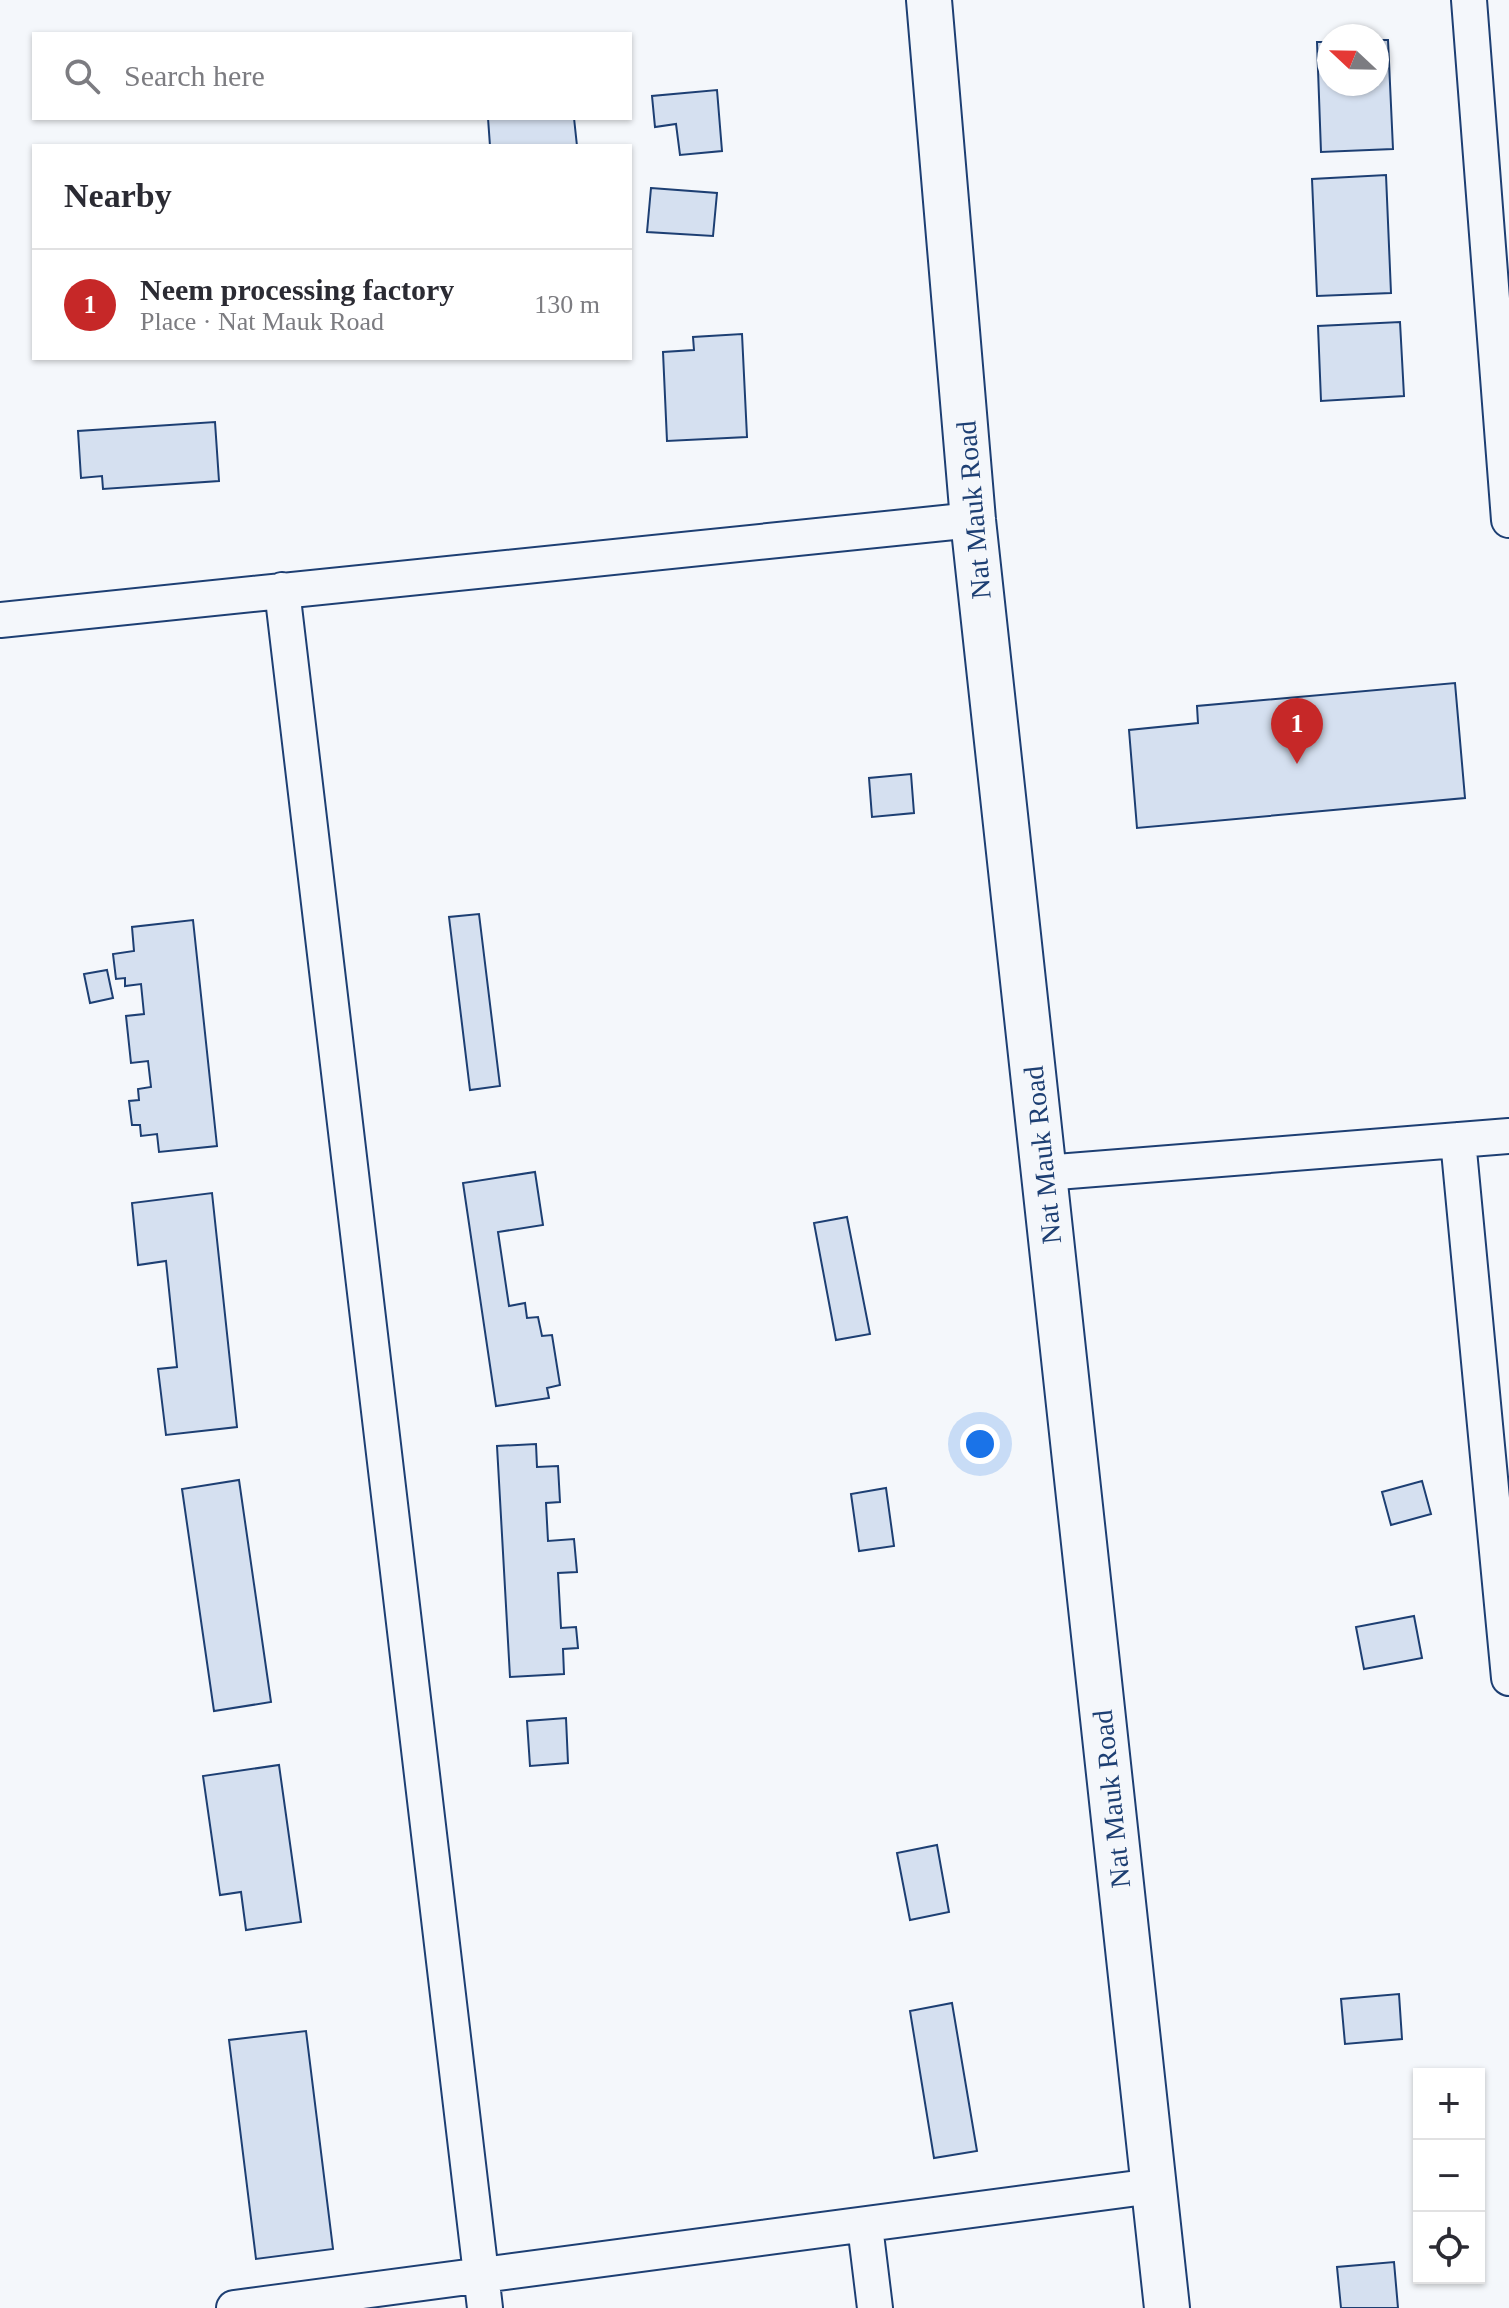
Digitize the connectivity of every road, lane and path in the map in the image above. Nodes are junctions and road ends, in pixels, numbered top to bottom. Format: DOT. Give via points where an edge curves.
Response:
graph roads {
  1 [pos="929,0"];
  2 [pos="1469,0"];
  3 [pos="973,520"];
  4 [pos="1509,520"];
  5 [pos="282,590"];
  6 [pos="0,620"];
  7 [pos="1509,1136"];
  8 [pos="1458,1140"];
  9 [pos="1044,1173"];
  10 [pos="1507,1640"];
  11 [pos="1509,1678"];
  12 [pos="1153,2186"];
  13 [pos="865,2226"];
  14 [pos="483,2292"];
  15 [pos="234,2308"];
  16 [pos="875,2308"];
  17 [pos="1167,2308"];
  1 -- 3 [label="highway, Nat Mauk Road"];
  2 -- 4 [label="street"];
  3 -- 5 [label="street"];
  3 -- 9 [label="highway, Nat Mauk Road"];
  5 -- 6 [label="street"];
  5 -- 14 [label="street"];
  7 -- 8 [label="street"];
  8 -- 9 [label="street"];
  8 -- 10 [label="street"];
  9 -- 12 [label="highway, Nat Mauk Road"];
  10 -- 11 [label="street"];
  12 -- 13 [label="street"];
  12 -- 17 [label="highway, Nat Mauk Road"];
  13 -- 14 [label="street"];
  13 -- 16 [label="street"];
  14 -- 15 [label="street"];
}
